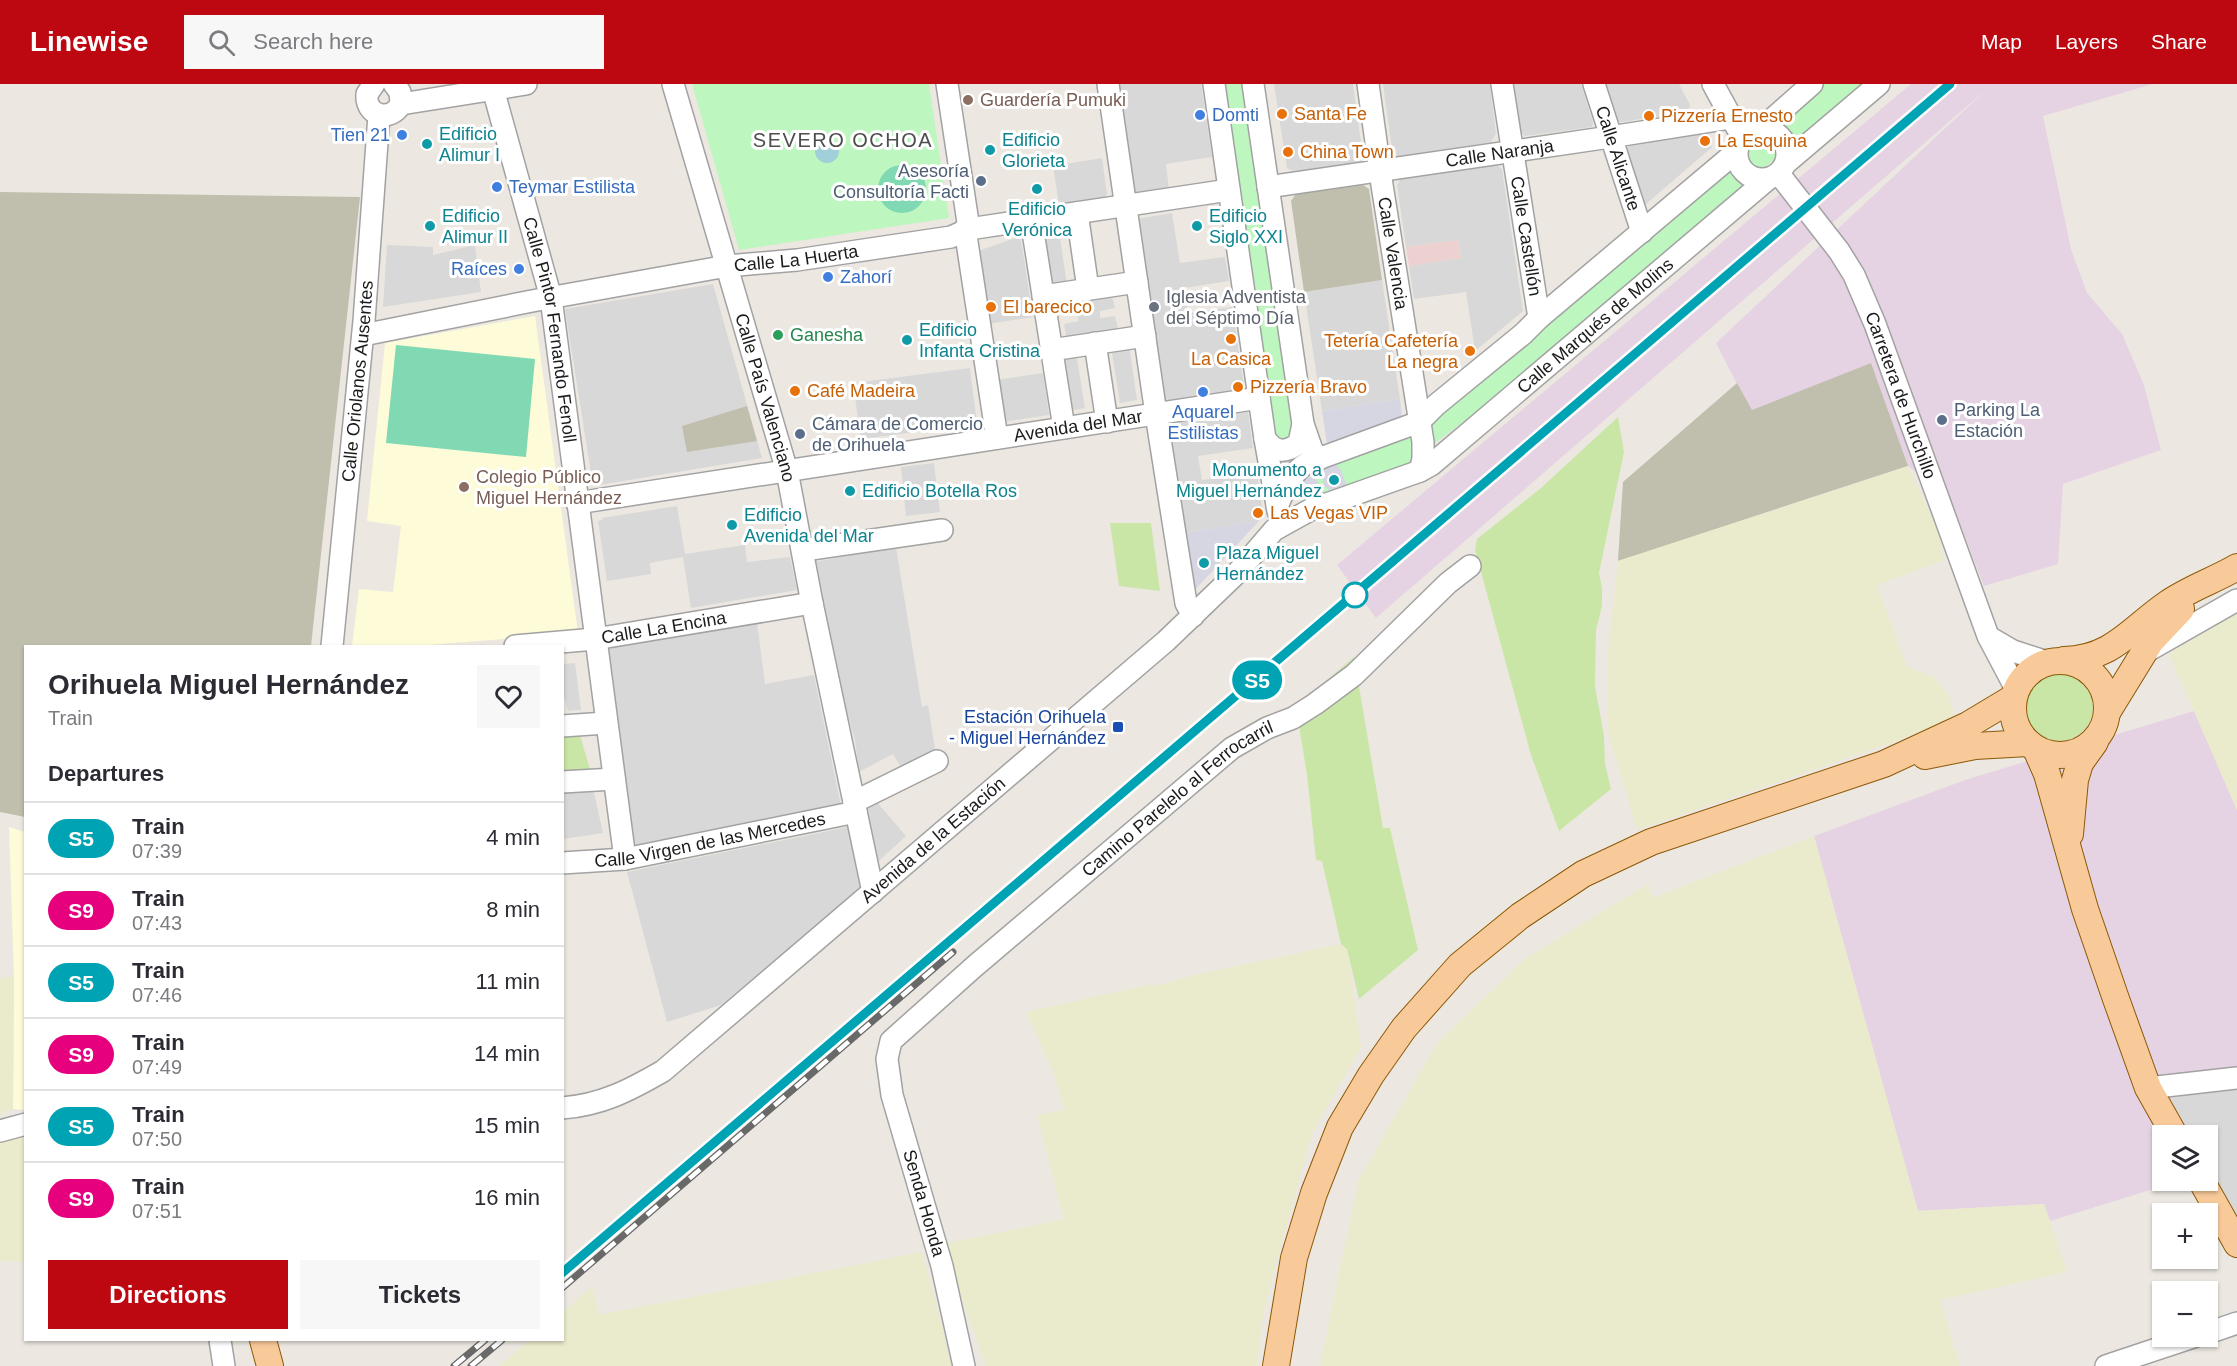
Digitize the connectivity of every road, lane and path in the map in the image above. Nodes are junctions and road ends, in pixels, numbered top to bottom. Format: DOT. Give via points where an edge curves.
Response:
graph roads {
  1 [pos="374,84"];
  2 [pos="519,84"];
  3 [pos="673,84"];
  4 [pos="947,84"];
  5 [pos="1108,84"];
  6 [pos="1214,84"];
  7 [pos="1253,84"];
  8 [pos="1368,84"];
  9 [pos="1502,84"];
  10 [pos="1594,84"];
  11 [pos="1713,84"];
  12 [pos="1812,84"];
  13 [pos="1879,84"];
  14 [pos="493,89"];
  15 [pos="398,94"];
  16 [pos="379,115"];
  17 [pos="1731,118"];
  18 [pos="1610,137"];
  19 [pos="1748,137"];
  20 [pos="1511,151"];
  21 [pos="1380,171"];
  22 [pos="1778,172"];
  23 [pos="1268,187"];
  24 [pos="1229,190"];
  25 [pos="1126,205"];
  26 [pos="1077,213"];
  27 [pos="1031,219"];
  28 [pos="967,229"];
  29 [pos="1642,232"];
  30 [pos="727,266"];
  31 [pos="1137,282"];
  32 [pos="1088,289"];
  33 [pos="1043,296"];
  34 [pos="551,298"];
  35 [pos="1539,318"];
  36 [pos="363,335"];
  37 [pos="1145,336"];
  38 [pos="1095,343"];
  39 [pos="1052,350"];
  40 [pos="1259,398"];
  41 [pos="1156,414"];
  42 [pos="1107,422"];
  43 [pos="1419,422"];
  44 [pos="1304,424"];
  45 [pos="1064,428"];
  46 [pos="997,438"];
  47 [pos="1279,445"];
  48 [pos="1319,459"];
  49 [pos="787,471"];
  50 [pos="1420,471"];
  51 [pos="1290,482"];
  52 [pos="577,503"];
  53 [pos="1278,504"];
  54 [pos="1310,510"];
  55 [pos="942,530"];
  56 [pos="1274,530"];
  57 [pos="804,550"];
  58 [pos="1470,566"];
  59 [pos="2237,567"];
  60 [pos="2214,580"];
  61 [pos="2237,600"];
  62 [pos="812,603"];
  63 [pos="1193,616"];
  64 [pos="1988,636"];
  65 [pos="595,639"];
  66 [pos="332,645"];
  67 [pos="526,645"];
  68 [pos="2144,653"];
  69 [pos="2055,661"];
  70 [pos="2014,694"];
  71 [pos="2108,711"];
  72 [pos="606,723"];
  73 [pos="564,726"];
  74 [pos="2098,736"];
  75 [pos="2032,746"];
  76 [pos="937,761"];
  77 [pos="1884,764"];
  78 [pos="614,779"];
  79 [pos="564,782"];
  80 [pos="855,807"];
  81 [pos="2070,850"];
  82 [pos="625,859"];
  83 [pos="564,863"];
  84 [pos="873,892"];
  85 [pos="891,1041"];
  86 [pos="2237,1078"];
  87 [pos="2148,1088"];
  88 [pos="564,1108"];
  89 [pos="24,1125"];
  90 [pos="2169,1125"];
  91 [pos="0,1131"];
  92 [pos="2207,1191"];
  93 [pos="2237,1244"];
  94 [pos="2237,1323"];
  95 [pos="2218,1329"];
  96 [pos="220,1341"];
  97 [pos="263,1341"];
  98 [pos="2163,1347"];
  99 [pos="224,1366"];
  100 [pos="270,1366"];
  101 [pos="964,1366"];
  102 [pos="1276,1366"];
  103 [pos="2106,1366"];
  1 -- 16 [label="street" via="366,100"];
  2 -- 14 [label="street"];
  3 -- 30 [label="street, Calle País Valenciano"];
  4 -- 28 [label="street"];
  5 -- 25 [label="street"];
  6 -- 24 [label="street"];
  7 -- 23 [label="street"];
  8 -- 21 [label="street, Calle Valencia"];
  9 -- 20 [label="street, Calle Castellón"];
  10 -- 18 [label="street, Calle Alicante"];
  11 -- 17 [label="street"];
  12 -- 19 [label="street"];
  13 -- 22 [label="street, Calle Marqués de Molins"];
  14 -- 15 [label="street"];
  14 -- 34 [label="street, Calle Pintor Fernando Fenoll"];
  15 -- 16 [label="street" via="392,114"];
  16 -- 36 [label="street, Calle Oriolanos Ausentes"];
  17 -- 18 [label="street, Calle Naranja"];
  17 -- 19 [label="street"];
  18 -- 20 [label="street, Calle Naranja"];
  18 -- 29 [label="street, Calle Alicante"];
  19 -- 22 [label="street" via="1768,129 1780,137 1787,149"];
  19 -- 22 [label="street" via="1737,163 1747,175 1753,178"];
  19 -- 29 [label="street"];
  20 -- 21 [label="street, Calle Naranja"];
  20 -- 35 [label="street, Calle Castellón"];
  21 -- 23 [label="street, Calle Naranja"];
  21 -- 43 [label="street, Calle Valencia"];
  22 -- 50 [label="street, Calle Marqués de Molins"];
  22 -- 64 [label="street, Carretera de Hurchillo" via="1854,275"];
  23 -- 44 [label="street"];
  24 -- 25 [label="street, Calle La Huerta"];
  24 -- 40 [label="street"];
  25 -- 26 [label="street, Calle La Huerta"];
  25 -- 31 [label="street"];
  26 -- 27 [label="street, Calle La Huerta"];
  26 -- 32 [label="street"];
  27 -- 28 [label="street, Calle La Huerta"];
  27 -- 33 [label="street"];
  28 -- 30 [label="street, Calle La Huerta" via="951,237 797,260"];
  28 -- 46 [label="street"];
  29 -- 35 [label="street"];
  30 -- 34 [label="street, Calle La Huerta"];
  30 -- 49 [label="street, Calle País Valenciano"];
  31 -- 32 [label="street"];
  31 -- 37 [label="street"];
  32 -- 33 [label="street"];
  33 -- 39 [label="street"];
  34 -- 36 [label="street, Calle La Huerta"];
  34 -- 52 [label="street, Calle Pintor Fernando Fenoll"];
  35 -- 43 [label="street"];
  36 -- 66 [label="street, Calle Oriolanos Ausentes"];
  37 -- 38 [label="street"];
  37 -- 41 [label="street"];
  38 -- 39 [label="street"];
  38 -- 42 [label="street"];
  39 -- 45 [label="street"];
  40 -- 41 [label="street, Avenida del Mar"];
  40 -- 47 [label="street"];
  41 -- 42 [label="street, Avenida del Mar"];
  41 -- 63 [label="street" via="1186,603"];
  42 -- 45 [label="street, Avenida del Mar"];
  43 -- 48 [label="street"];
  43 -- 50 [label="street" via="1424,451"];
  44 -- 47 [label="street" via="1299,443"];
  44 -- 48 [label="street"];
  45 -- 46 [label="street, Avenida del Mar"];
  46 -- 49 [label="street, Avenida del Mar"];
  47 -- 53 [label="street"];
  48 -- 51 [label="street" via="1301,467"];
  49 -- 52 [label="street, Avenida del Mar"];
  49 -- 57 [label="street, Calle País Valenciano"];
  50 -- 54 [label="street, Calle Marqués de Molins"];
  51 -- 53 [label="street"];
  51 -- 54 [label="street" via="1292,498"];
  52 -- 65 [label="street, Calle Pintor Fernando Fenoll"];
  53 -- 56 [label="street"];
  54 -- 56 [label="street, Calle Marqués de Molins"];
  55 -- 57 [label="street"];
  56 -- 63 [label="street, Avenida de la Estación" via="1238,573"];
  57 -- 62 [label="street, Calle País Valenciano"];
  58 -- 85 [label="street, Camino Parelelo al Ferrocarril" via="1354,675 1293,718 1232,748"];
  59 -- 60 [label="main road"];
  60 -- 68 [label="main road" via="2179,611"];
  60 -- 69 [label="main road" via="2169,603 2109,650 2078,660"];
  61 -- 68 [label="street"];
  62 -- 65 [label="street, Calle La Encina"];
  62 -- 80 [label="street, Calle País Valenciano"];
  63 -- 84 [label="street, Avenida de la Estación"];
  64 -- 69 [label="street" via="2013,651"];
  64 -- 70 [label="street, Carretera de Hurchillo"];
  65 -- 67 [label="street, Calle La Encina"];
  65 -- 72 [label="street, Calle Pintor Fernando Fenoll"];
  68 -- 71 [label="main road"];
  69 -- 70 [label="main road" via="2034,667"];
  69 -- 71 [label="main road" via="2078,663 2091,671 2101,682"];
  70 -- 75 [label="main road" via="2013,714 2018,730"];
  70 -- 77 [label="main road" via="1968,726"];
  71 -- 74 [label="main road"];
  72 -- 73 [label="street"];
  72 -- 78 [label="street, Calle Pintor Fernando Fenoll"];
  74 -- 75 [label="main road" via="2076,752 2056,754"];
  74 -- 81 [label="main road" via="2080,763 2075,780"];
  75 -- 77 [label="main road" via="1975,746"];
  75 -- 81 [label="main road" via="2047,774"];
  76 -- 80 [label="street, Calle Virgen de las Mercedes"];
  77 -- 102 [label="main road" via="1651,842 1583,874 1520,916 1460,965 1404,1028 1340,1127 1294,1258"];
  78 -- 79 [label="street"];
  78 -- 82 [label="street, Calle Pintor Fernando Fenoll"];
  80 -- 82 [label="street, Calle Virgen de las Mercedes"];
  80 -- 84 [label="street, Calle País Valenciano"];
  81 -- 87 [label="main road" via="2085,909"];
  82 -- 83 [label="street, Calle Virgen de las Mercedes"];
  84 -- 88 [label="street, Avenida de la Estación" via="663,1071 624,1093"];
  85 -- 101 [label="street, Senda Honda" via="886,1059 892,1095 942,1266"];
  86 -- 87 [label="street"];
  87 -- 90 [label="main road"];
  89 -- 91 [label="street"];
  92 -- 93 [label="main road"];
  94 -- 95 [label="street"];
  96 -- 99 [label="street"];
  97 -- 100 [label="main road"];
  98 -- 103 [label="street"];
}
